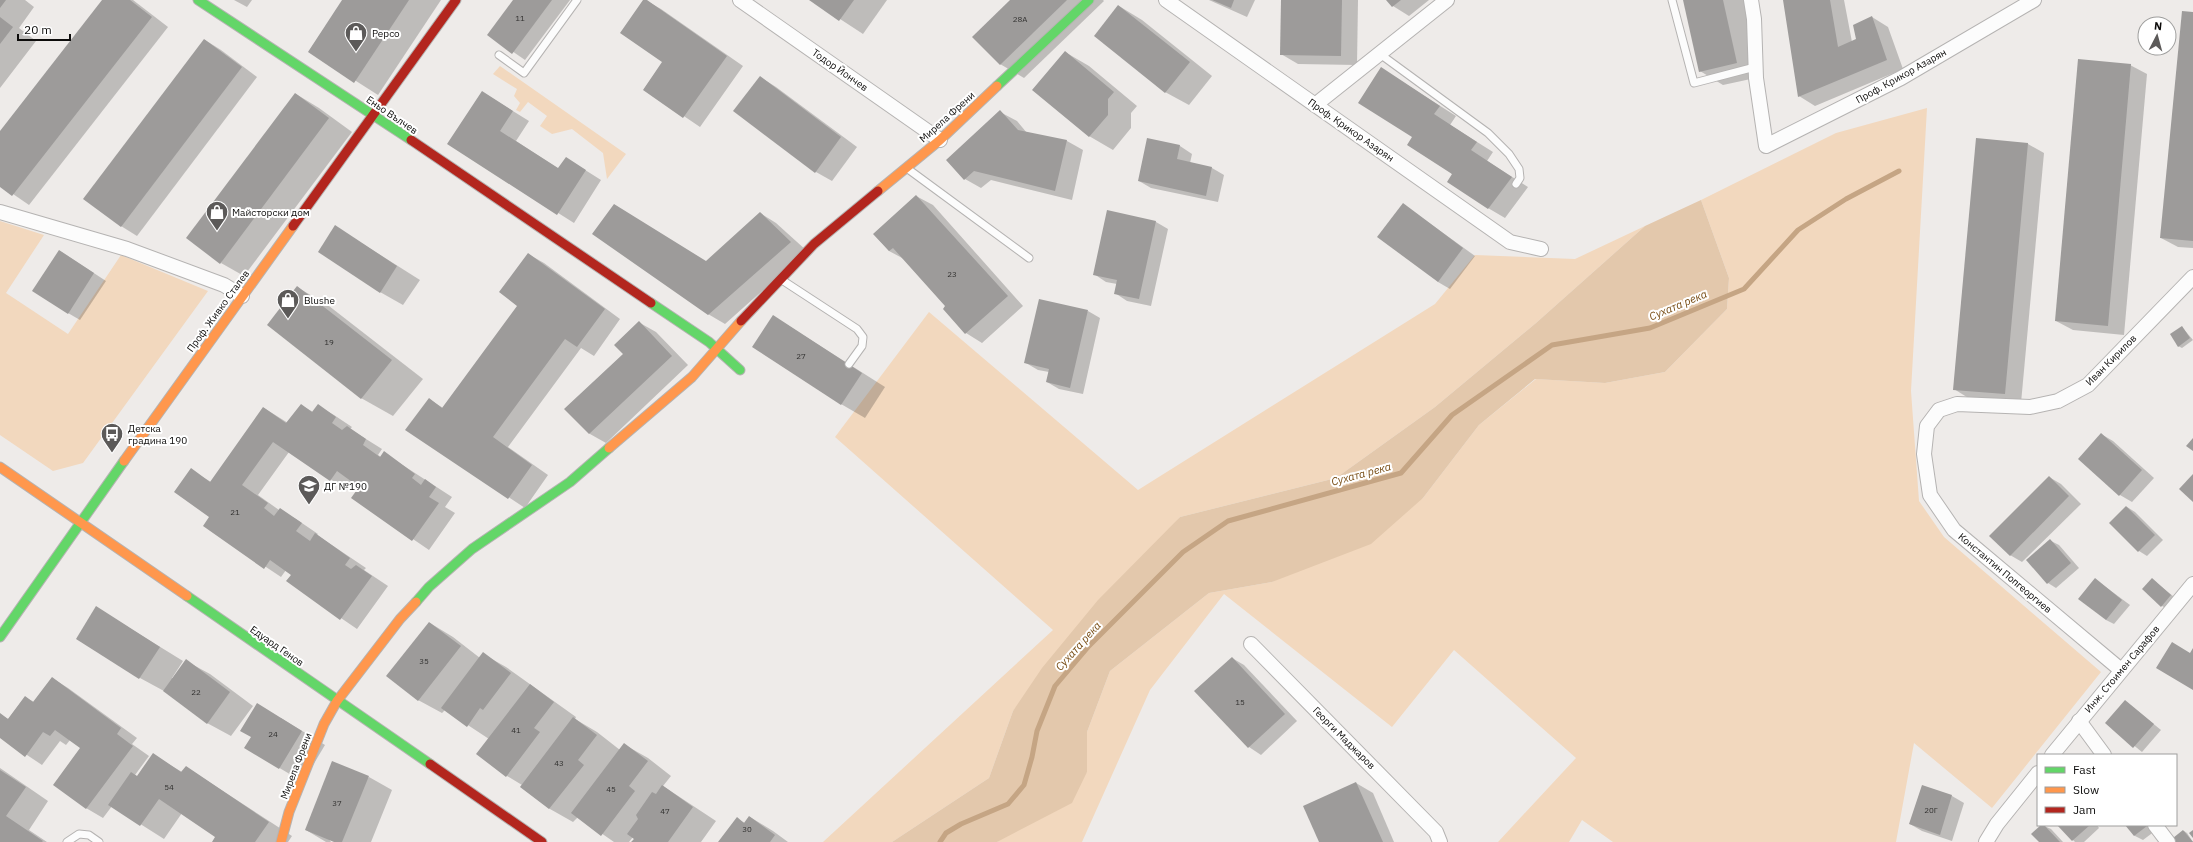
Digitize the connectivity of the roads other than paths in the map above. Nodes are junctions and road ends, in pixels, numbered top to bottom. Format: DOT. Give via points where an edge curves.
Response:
graph roads {
  1 [pos="198,0"];
  2 [pos="456,0"];
  3 [pos="577,0"];
  4 [pos="740,0"];
  5 [pos="1089,0"];
  6 [pos="1166,0"];
  7 [pos="1672,0"];
  8 [pos="1751,0"];
  9 [pos="2034,0"];
  10 [pos="1445,1"];
  11 [pos="1380,54"];
  12 [pos="500,55"];
  13 [pos="1755,67"];
  14 [pos="1315,105"];
  15 [pos="373,115"];
  16 [pos="940,140"];
  17 [pos="907,168"];
  18 [pos="1516,184"];
  19 [pos="0,212"];
  20 [pos="1541,249"];
  21 [pos="1030,258"];
  22 [pos="2193,277"];
  23 [pos="781,278"];
  24 [pos="242,296"];
  25 [pos="718,349"];
  26 [pos="849,364"];
  27 [pos="740,370"];
  28 [pos="1939,410"];
  29 [pos="0,467"];
  30 [pos="79,523"];
  31 [pos="2193,584"];
  32 [pos="0,637"];
  33 [pos="1251,644"];
  34 [pos="2121,670"];
  35 [pos="337,701"];
  36 [pos="2079,721"];
  37 [pos="2053,754"];
  38 [pos="2103,754"];
  39 [pos="2037,774"];
  40 [pos="2156,826"];
  41 [pos="1438,837"];
  42 [pos="67,842"];
  43 [pos="99,842"];
  44 [pos="281,842"];
  45 [pos="542,842"];
  46 [pos="1986,842"];
  47 [pos="2168,842"];
  1 -- 15 [label="street, Еньо Вълчев"];
  2 -- 15 [label="street, Проф. Живко Сталев"];
  3 -- 12 [label="lane" via="524,73"];
  4 -- 16 [label="street, Тодор Йончев"];
  5 -- 16 [label="street, Мирела Френи"];
  6 -- 14 [label="street, Проф. Крикор Азарян"];
  7 -- 13 [label="lane" via="1694,83"];
  8 -- 13 [label="street"];
  9 -- 13 [label="street, Проф. Крикор Азарян" via="1900,78 1766,146"];
  10 -- 11 [label="street"];
  11 -- 14 [label="street"];
  11 -- 18 [label="lane" via="1488,133 1509,154 1519,169 1520,178"];
  14 -- 20 [label="street, Проф. Крикор Азарян" via="1510,242"];
  15 -- 24 [label="street, Проф. Живко Сталев"];
  15 -- 25 [label="street, Еньо Вълчев"];
  16 -- 17 [label="street, Мирела Френи"];
  17 -- 21 [label="lane"];
  17 -- 23 [label="street, Мирела Френи" via="814,244"];
  19 -- 24 [label="street" via="127,249 224,285"];
  22 -- 28 [label="street, Иван Кирилов" via="2088,385 2071,395 2058,401 2030,407 1957,404"];
  23 -- 25 [label="street, Мирела Френи" via="748,311"];
  23 -- 26 [label="lane" via="857,329 863,337 862,346"];
  24 -- 30 [label="street, Проф. Живко Сталев"];
  25 -- 27 [label="street, Еньо Вълчев"];
  25 -- 35 [label="street, Мирела Френи" via="692,377 570,482 472,549 430,587 400,619"];
  28 -- 34 [label="street, Константин Попгеоргиев" via="1927,426 1924,454 1930,495 1954,530"];
  29 -- 30 [label="street, Едуард Генов"];
  30 -- 32 [label="street, Проф. Живко Сталев"];
  30 -- 35 [label="street, Едуард Генов"];
  31 -- 34 [label="street, Инж. Стоимен Сарафов"];
  33 -- 41 [label="street, Георги Маджаров"];
  34 -- 36 [label="street, Инж. Стоимен Сарафов"];
  35 -- 44 [label="street, Мирела Френи" via="324,724 289,812"];
  35 -- 45 [label="street, Едуард Генов"];
  36 -- 37 [label="street, Инж. Стоимен Сарафов"];
  36 -- 38 [label="street"];
  39 -- 46 [label="street" via="1997,824"];
  40 -- 47 [label="street"];
  42 -- 43 [label="lane" via="79,834 89,835"];
}
